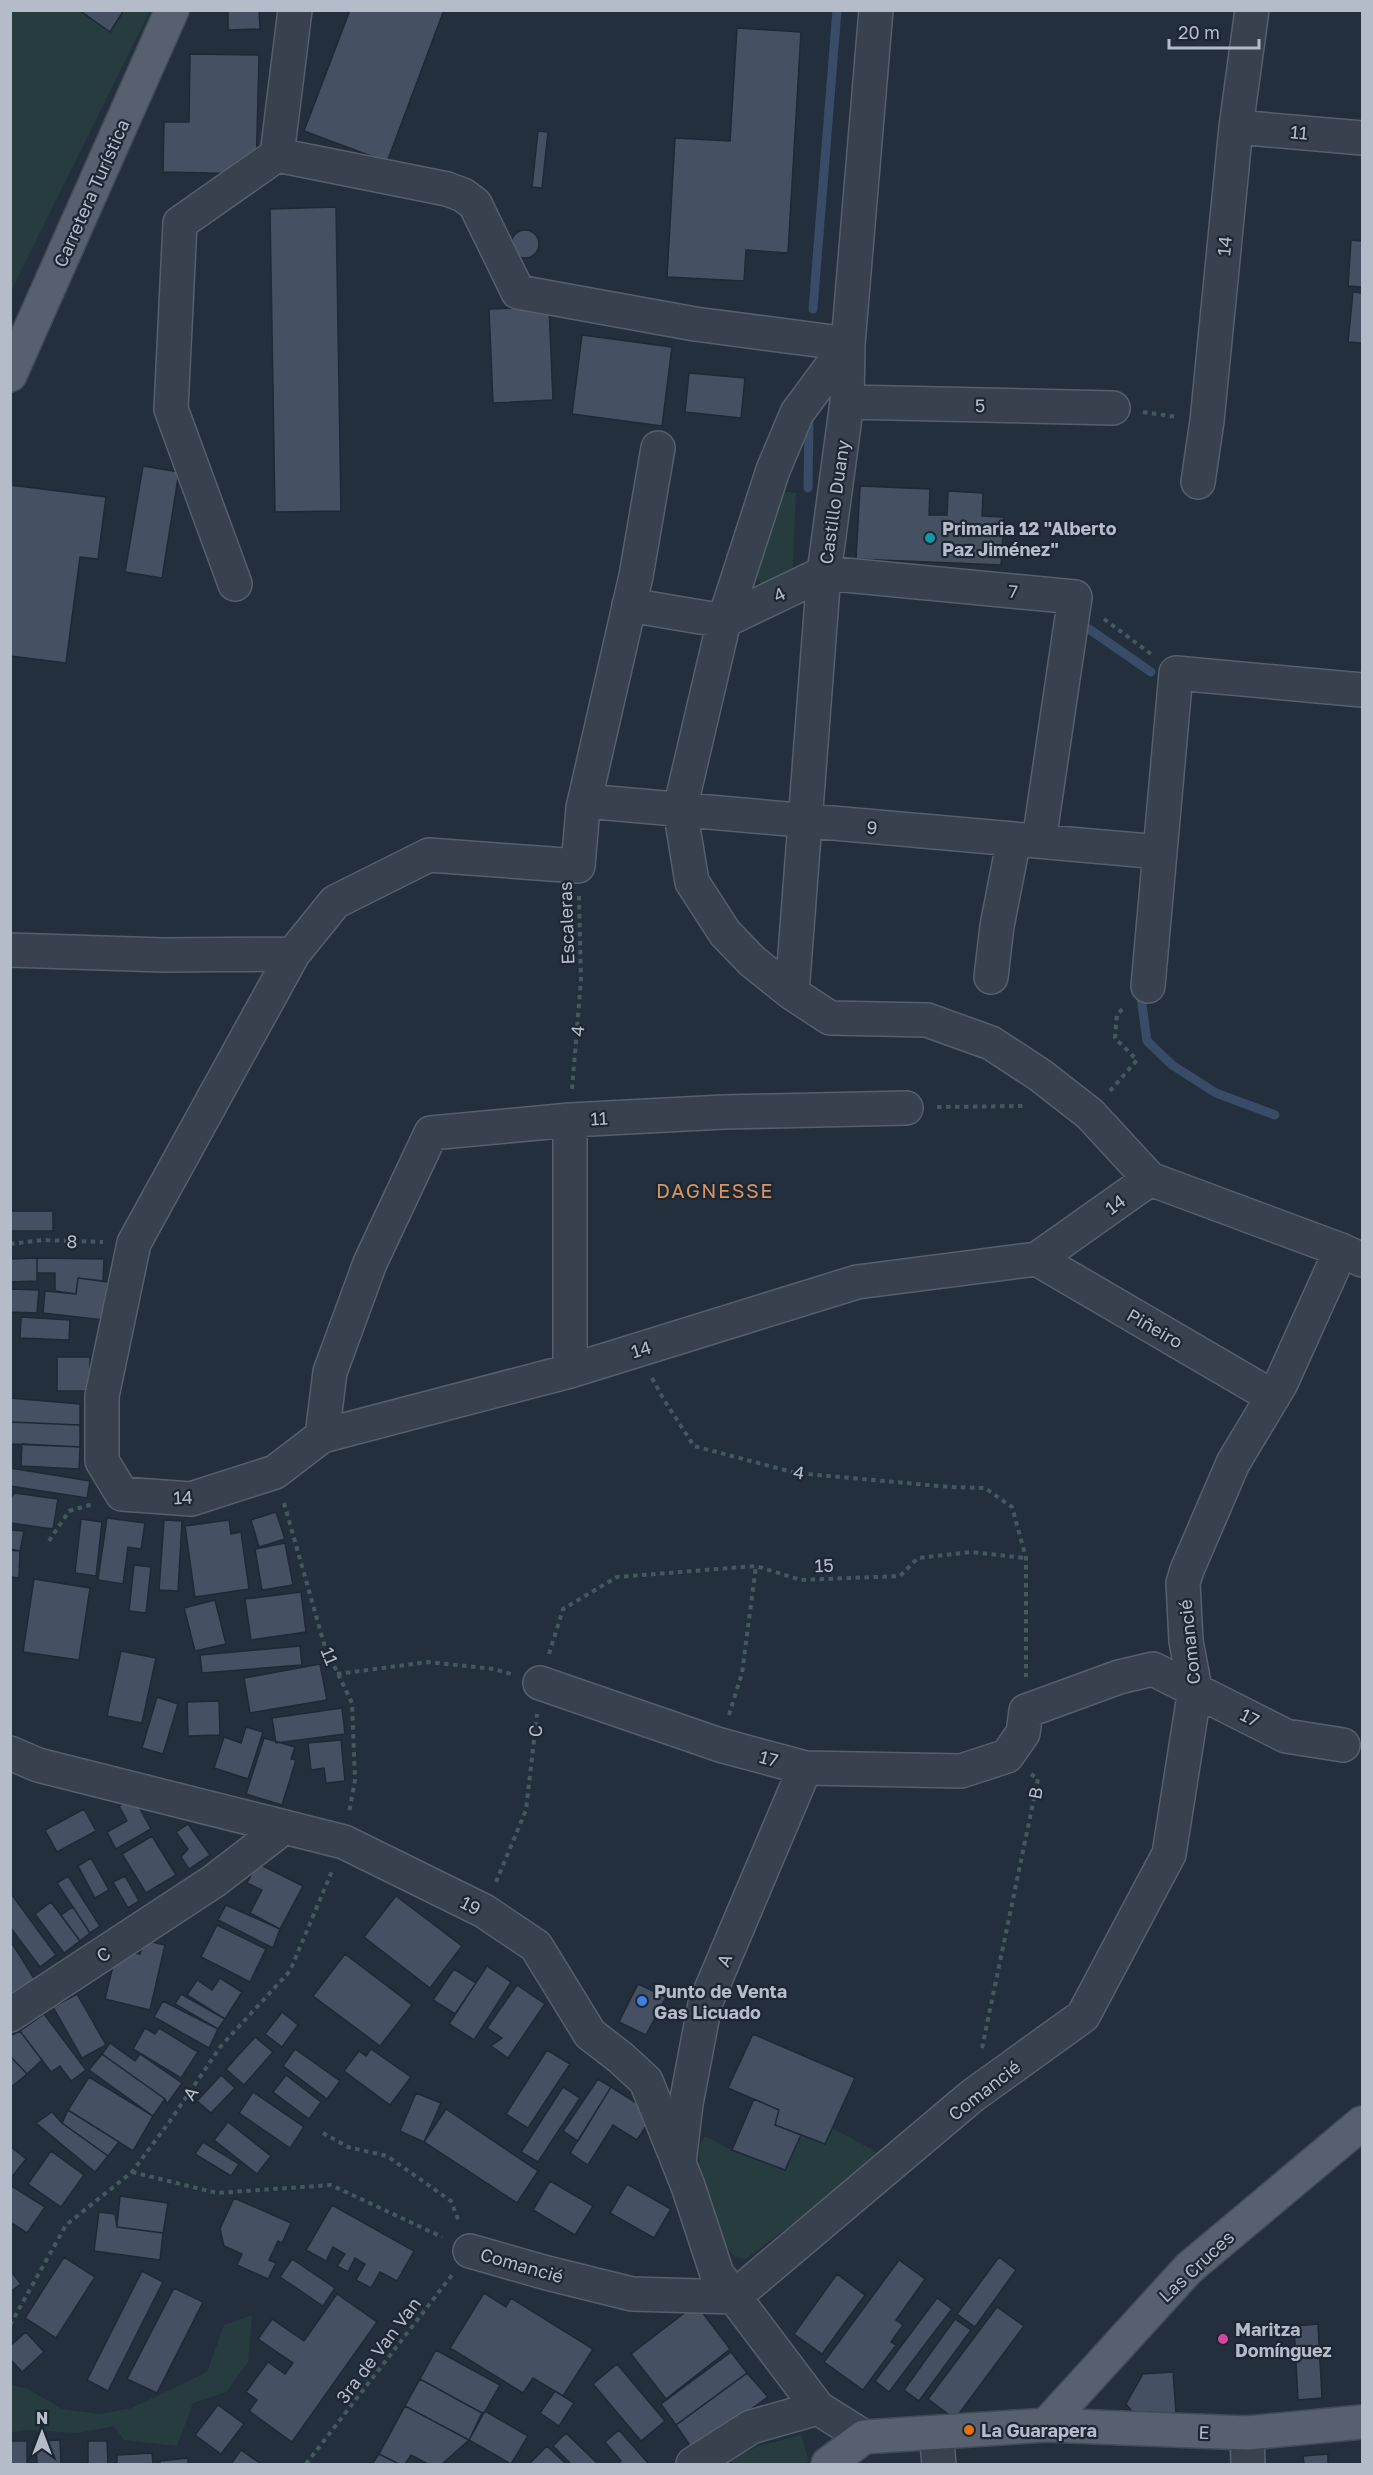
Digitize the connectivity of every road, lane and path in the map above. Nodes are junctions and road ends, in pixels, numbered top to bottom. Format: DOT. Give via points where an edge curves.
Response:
graph roads {
  1 [pos="172,10"];
  2 [pos="295,10"];
  3 [pos="876,10"];
  4 [pos="1252,10"];
  5 [pos="1236,127"];
  6 [pos="1362,138"];
  7 [pos="277,155"];
  8 [pos="848,344"];
  9 [pos="10,375"];
  10 [pos="848,402"];
  11 [pos="1113,408"];
  12 [pos="1207,421"];
  13 [pos="658,448"];
  14 [pos="1198,482"];
  15 [pos="824,573"];
  16 [pos="235,584"];
  17 [pos="1075,597"];
  18 [pos="628,605"];
  19 [pos="724,621"];
  20 [pos="1176,674"];
  21 [pos="1362,690"];
  22 [pos="585,801"];
  23 [pos="680,809"];
  24 [pos="806,821"];
  25 [pos="1027,840"];
  26 [pos="1144,851"];
  27 [pos="578,866"];
  28 [pos="10,950"];
  29 [pos="293,954"];
  30 [pos="991,977"];
  31 [pos="581,980"];
  32 [pos="1148,986"];
  33 [pos="792,993"];
  34 [pos="1117,1014"];
  35 [pos="1029,1106"];
  36 [pos="906,1108"];
  37 [pos="1090,1114"];
  38 [pos="570,1120"];
  39 [pos="1150,1179"];
  40 [pos="10,1244"];
  41 [pos="134,1244"];
  42 [pos="1352,1255"];
  43 [pos="1037,1259"];
  44 [pos="638,1350"];
  45 [pos="570,1371"];
  46 [pos="1273,1397"];
  47 [pos="322,1436"];
  48 [pos="275,1472"];
  49 [pos="122,1494"];
  50 [pos="49,1541"];
  51 [pos="1026,1558"];
  52 [pos="756,1566"];
  53 [pos="617,1577"];
  54 [pos="337,1674"];
  55 [pos="540,1683"];
  56 [pos="1195,1689"];
  57 [pos="1026,1711"];
  58 [pos="1343,1744"];
  59 [pos="720,1745"];
  60 [pos="10,1753"];
  61 [pos="1007,1756"];
  62 [pos="805,1768"];
  63 [pos="283,1828"];
  64 [pos="344,1842"];
  65 [pos="484,1911"];
  66 [pos="10,2015"];
  67 [pos="972,2096"];
  68 [pos="1362,2123"];
  69 [pos="323,2133"];
  70 [pos="679,2163"];
  71 [pos="132,2172"];
  72 [pos="470,2251"];
  73 [pos="734,2297"];
  74 [pos="10,2325"];
  75 [pos="818,2408"];
  76 [pos="1362,2421"];
  77 [pos="1046,2425"];
  78 [pos="864,2437"];
  79 [pos="937,2449"];
  80 [pos="1247,2449"];
  81 [pos="306,2464"];
  82 [pos="693,2464"];
  83 [pos="828,2464"];
  1 -- 9 [label="main road, Carretera Turística"];
  2 -- 7 [label="street"];
  3 -- 8 [label="street, Castillo Duany"];
  4 -- 5 [label="street, 14"];
  5 -- 6 [label="street, 11"];
  5 -- 12 [label="street, 14"];
  7 -- 8 [label="street" via="464,195 475,204 518,292 695,324"];
  7 -- 16 [label="street" via="180,223 171,409"];
  8 -- 10 [label="street, Castillo Duany"];
  8 -- 19 [label="street" via="796,413 773,470"];
  10 -- 11 [label="street, 5"];
  10 -- 15 [label="street, Castillo Duany"];
  11 -- 12 [label="path"];
  12 -- 14 [label="street, 14"];
  13 -- 18 [label="street"];
  15 -- 17 [label="street, 7"];
  15 -- 19 [label="street, 4"];
  15 -- 24 [label="street, Castillo Duany"];
  17 -- 20 [label="path"];
  17 -- 25 [label="street"];
  18 -- 19 [label="street"];
  18 -- 22 [label="street"];
  19 -- 23 [label="street"];
  20 -- 21 [label="street"];
  20 -- 26 [label="street"];
  22 -- 23 [label="street, 9"];
  22 -- 27 [label="street"];
  23 -- 24 [label="street, 9"];
  23 -- 33 [label="street" via="692,882 725,933 752,962"];
  24 -- 25 [label="street, 9"];
  24 -- 33 [label="street, Castillo Duany"];
  25 -- 26 [label="street, 9"];
  25 -- 30 [label="street" via="997,926"];
  26 -- 32 [label="street"];
  27 -- 29 [label="street" via="429,855 335,902"];
  27 -- 31 [label="path, Escaleras"];
  28 -- 29 [label="street"];
  29 -- 41 [label="street"];
  31 -- 38 [label="path, 4"];
  33 -- 37 [label="street" via="831,1018 927,1020 991,1043"];
  34 -- 37 [label="path" via="1115,1038 1137,1060"];
  35 -- 36 [label="path"];
  36 -- 38 [label="street, 11"];
  37 -- 39 [label="street"];
  38 -- 45 [label="street"];
  38 -- 47 [label="street, 11" via="431,1133 370,1263 330,1372"];
  39 -- 42 [label="street, Comancié"];
  39 -- 43 [label="street, 14"];
  40 -- 41 [label="path, 8" via="43,1240"];
  41 -- 49 [label="street" via="102,1396 102,1461"];
  42 -- 46 [label="street, Comancié"];
  43 -- 44 [label="street, 14" via="857,1282"];
  43 -- 46 [label="street, Piñeiro"];
  44 -- 45 [label="street, 14"];
  44 -- 51 [label="path, 4" via="694,1446 796,1473 985,1488 1012,1507"];
  45 -- 47 [label="street, 14"];
  46 -- 56 [label="street, Comancié" via="1233,1462 1183,1583 1186,1641"];
  47 -- 48 [label="street, 14"];
  48 -- 49 [label="street, 14" via="191,1500"];
  48 -- 54 [label="path, 11" via="325,1647"];
  49 -- 50 [label="path" via="69,1512"];
  51 -- 52 [label="path, 15" via="972,1552 918,1558 900,1576 801,1580"];
  51 -- 57 [label="path"];
  52 -- 53 [label="path, 15"];
  52 -- 59 [label="path" via="742,1673"];
  53 -- 55 [label="path, C" via="562,1609"];
  54 -- 55 [label="path" via="428,1662 494,1669"];
  54 -- 64 [label="path, 11" via="352,1703 355,1780"];
  55 -- 59 [label="street, 17"];
  55 -- 65 [label="path, C" via="526,1810"];
  56 -- 57 [label="street, 17" via="1153,1669 1119,1677"];
  56 -- 58 [label="street, 17" via="1286,1736"];
  56 -- 67 [label="street, Comancié" via="1169,1854 1083,2016"];
  57 -- 61 [label="street" via="1023,1733"];
  59 -- 62 [label="street, 17"];
  60 -- 63 [label="street, 19" via="38,1765"];
  61 -- 62 [label="street, 17" via="961,1771"];
  61 -- 67 [label="path, B" via="1038,1779"];
  62 -- 70 [label="street, A" via="705,2004"];
  63 -- 64 [label="street, 19"];
  63 -- 66 [label="street, C" via="214,1881"];
  64 -- 65 [label="street, 19"];
  64 -- 71 [label="path, A" via="290,1971 221,2046"];
  65 -- 70 [label="street, 19" via="536,1946 590,2034 646,2081"];
  67 -- 73 [label="street, Comancié"];
  68 -- 77 [label="main road, Las Cruces" via="1189,2268"];
  69 -- 72 [label="path" via="348,2147 387,2156 451,2201"];
  70 -- 73 [label="street, 19" via="717,2274"];
  71 -- 72 [label="path, Comancié" via="217,2193 331,2185"];
  71 -- 74 [label="path, A" via="66,2225"];
  72 -- 73 [label="street, Comancié" via="632,2294"];
  72 -- 81 [label="path, 3ra de Van Van"];
  73 -- 75 [label="street"];
  75 -- 78 [label="street"];
  75 -- 82 [label="street" via="751,2427"];
  76 -- 80 [label="main road, E"];
  77 -- 79 [label="main road, E"];
  77 -- 80 [label="main road, E"];
  78 -- 79 [label="main road, E"];
  78 -- 83 [label="main road"];
}
